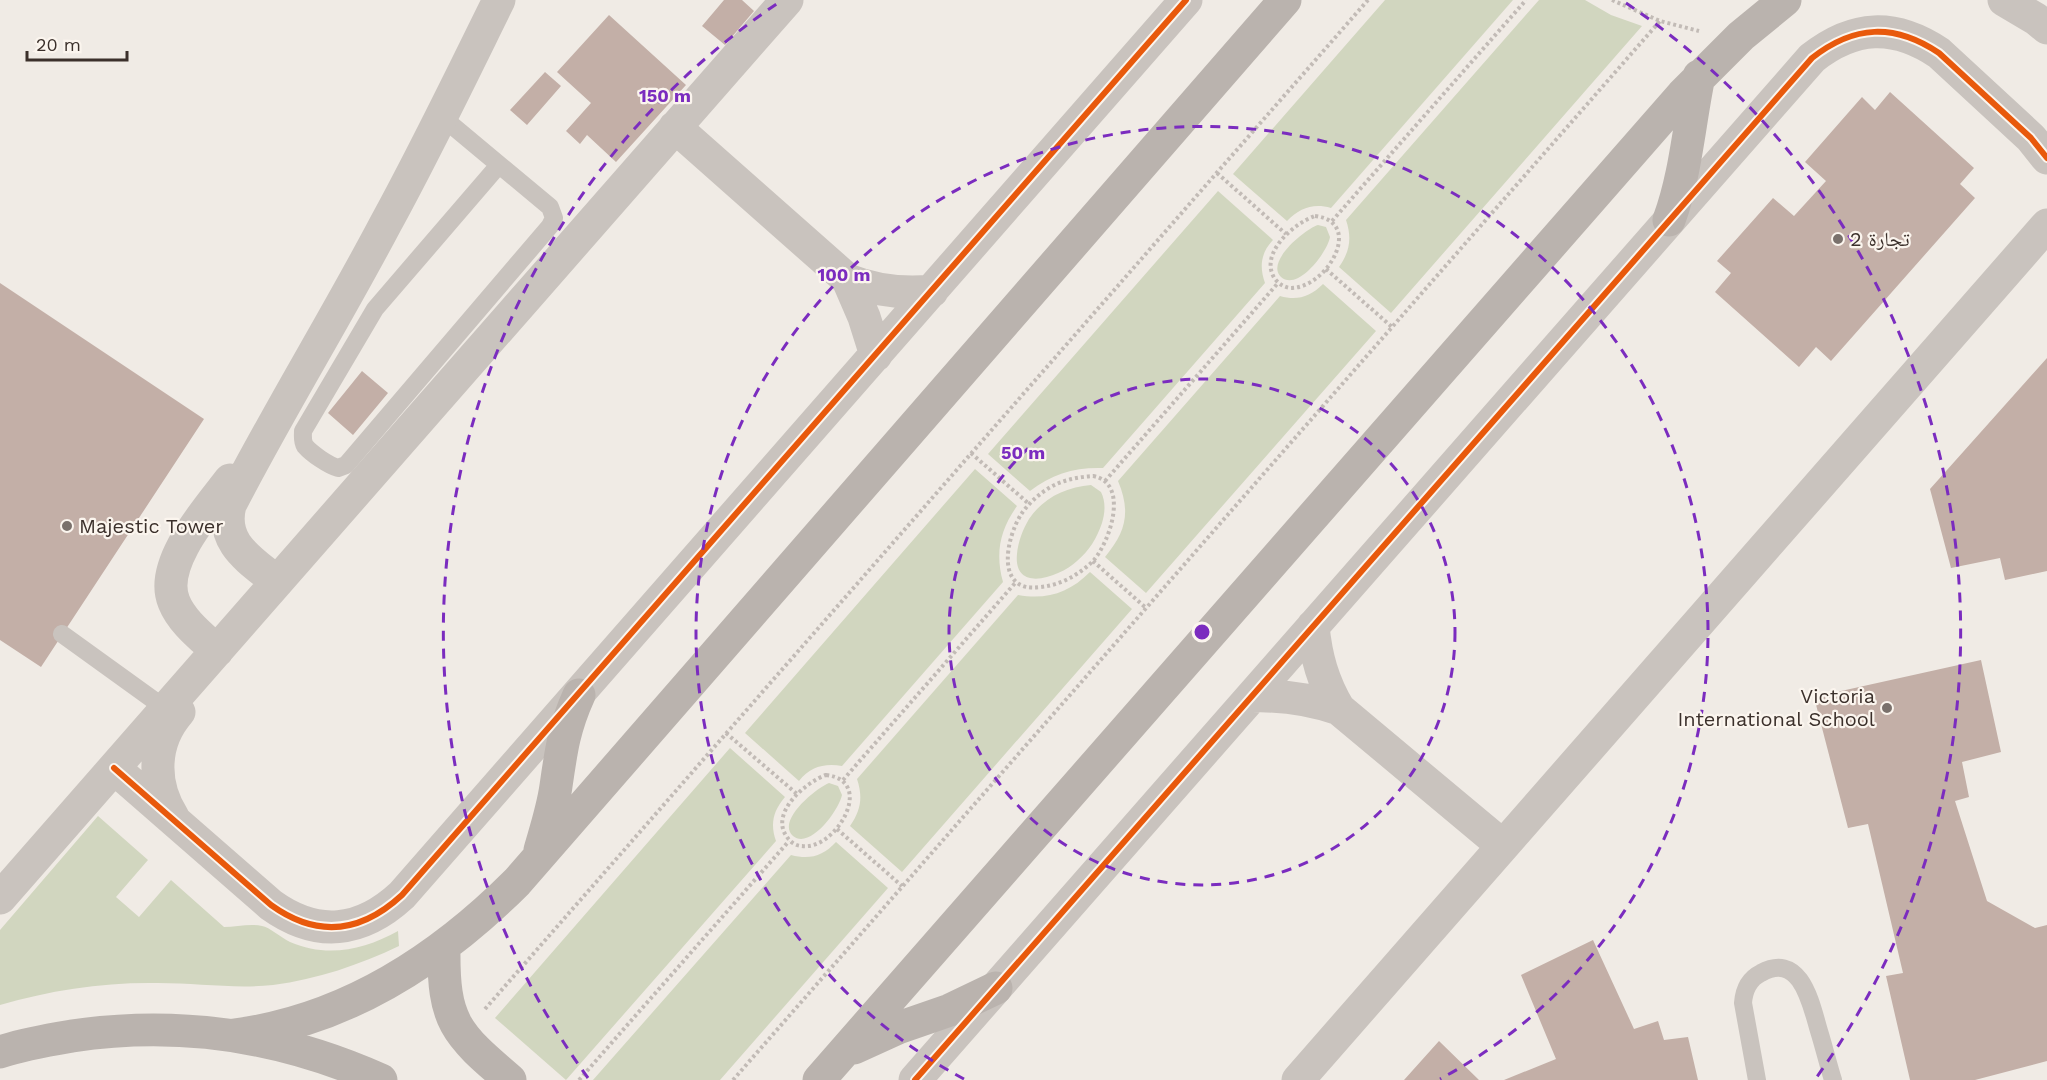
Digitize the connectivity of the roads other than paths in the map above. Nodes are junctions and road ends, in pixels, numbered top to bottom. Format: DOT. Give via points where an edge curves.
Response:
graph roads {
  1 [pos="499,0"];
  2 [pos="787,0"];
  3 [pos="1186,0"];
  4 [pos="1285,0"];
  5 [pos="1785,0"];
  6 [pos="2004,0"];
  7 [pos="2035,16"];
  8 [pos="1699,76"];
  9 [pos="442,117"];
  10 [pos="675,127"];
  11 [pos="2047,158"];
  12 [pos="498,166"];
  13 [pos="1669,220"];
  14 [pos="2047,225"];
  15 [pos="848,280"];
  16 [pos="932,291"];
  17 [pos="876,355"];
  18 [pos="262,442"];
  19 [pos="278,582"];
  20 [pos="1313,626"];
  21 [pos="62,634"];
  22 [pos="217,651"];
  23 [pos="579,695"];
  24 [pos="1252,696"];
  25 [pos="166,709"];
  26 [pos="1339,709"];
  27 [pos="114,768"];
  28 [pos="176,821"];
  29 [pos="1503,846"];
  30 [pos="538,857"];
  31 [pos="0,898"];
  32 [pos="444,947"];
  33 [pos="996,988"];
  34 [pos="234,1035"];
  35 [pos="307,1051"];
  36 [pos="0,1052"];
  37 [pos="842,1054"];
  38 [pos="343,1080"];
  39 [pos="381,1080"];
  40 [pos="510,1080"];
  41 [pos="819,1080"];
  42 [pos="915,1080"];
  43 [pos="1298,1080"];
  44 [pos="1757,1080"];
  45 [pos="1833,1080"];
  1 -- 9 [label="street"];
  2 -- 10 [label="street"];
  3 -- 16 [label="street"];
  4 -- 30 [label="street"];
  5 -- 8 [label="street"];
  6 -- 7 [label="street"];
  8 -- 13 [label="street" via="1685,166"];
  8 -- 37 [label="street"];
  9 -- 12 [label="lane"];
  9 -- 18 [label="street" via="331,324"];
  10 -- 15 [label="street"];
  10 -- 19 [label="street"];
  11 -- 13 [label="street" via="2031,138 1939,53 1904,34 1865,32 1836,41 1812,58"];
  12 -- 12 [label="lane" via="375,309 303,431 305,445 331,466 346,465 550,226 554,218 550,207"];
  13 -- 20 [label="street"];
  14 -- 29 [label="street"];
  15 -- 16 [label="street" via="889,292"];
  15 -- 17 [label="street"];
  16 -- 17 [label="street"];
  17 -- 23 [label="street"];
  18 -- 19 [label="street" via="230,506 228,527 237,547"];
  18 -- 22 [label="street" via="207,511 175,562 171,577 171,593 180,613"];
  19 -- 22 [label="street"];
  20 -- 24 [label="street"];
  20 -- 26 [label="street" via="1320,669"];
  21 -- 25 [label="lane"];
  22 -- 25 [label="street"];
  22 -- 28 [label="street" via="197,688 172,720 160,748 160,786"];
  23 -- 28 [label="street" via="402,896 357,924 320,927 286,915"];
  23 -- 30 [label="street" via="562,740 556,786"];
  24 -- 26 [label="street" via="1296,698"];
  24 -- 33 [label="street"];
  25 -- 27 [label="street"];
  26 -- 29 [label="street"];
  27 -- 28 [label="street"];
  27 -- 31 [label="street"];
  29 -- 43 [label="street"];
  30 -- 32 [label="street" via="494,905"];
  32 -- 34 [label="street" via="385,985 340,1006 264,1031"];
  32 -- 40 [label="street" via="444,988 453,1020 473,1048"];
  33 -- 37 [label="street"];
  33 -- 42 [label="street"];
  34 -- 35 [label="street"];
  34 -- 36 [label="street" via="130,1030 50,1039"];
  35 -- 38 [label="lane"];
  35 -- 39 [label="street"];
  37 -- 41 [label="street"];
  44 -- 45 [label="lane" via="1744,993 1755,976 1774,968 1794,974 1807,989"];
}
